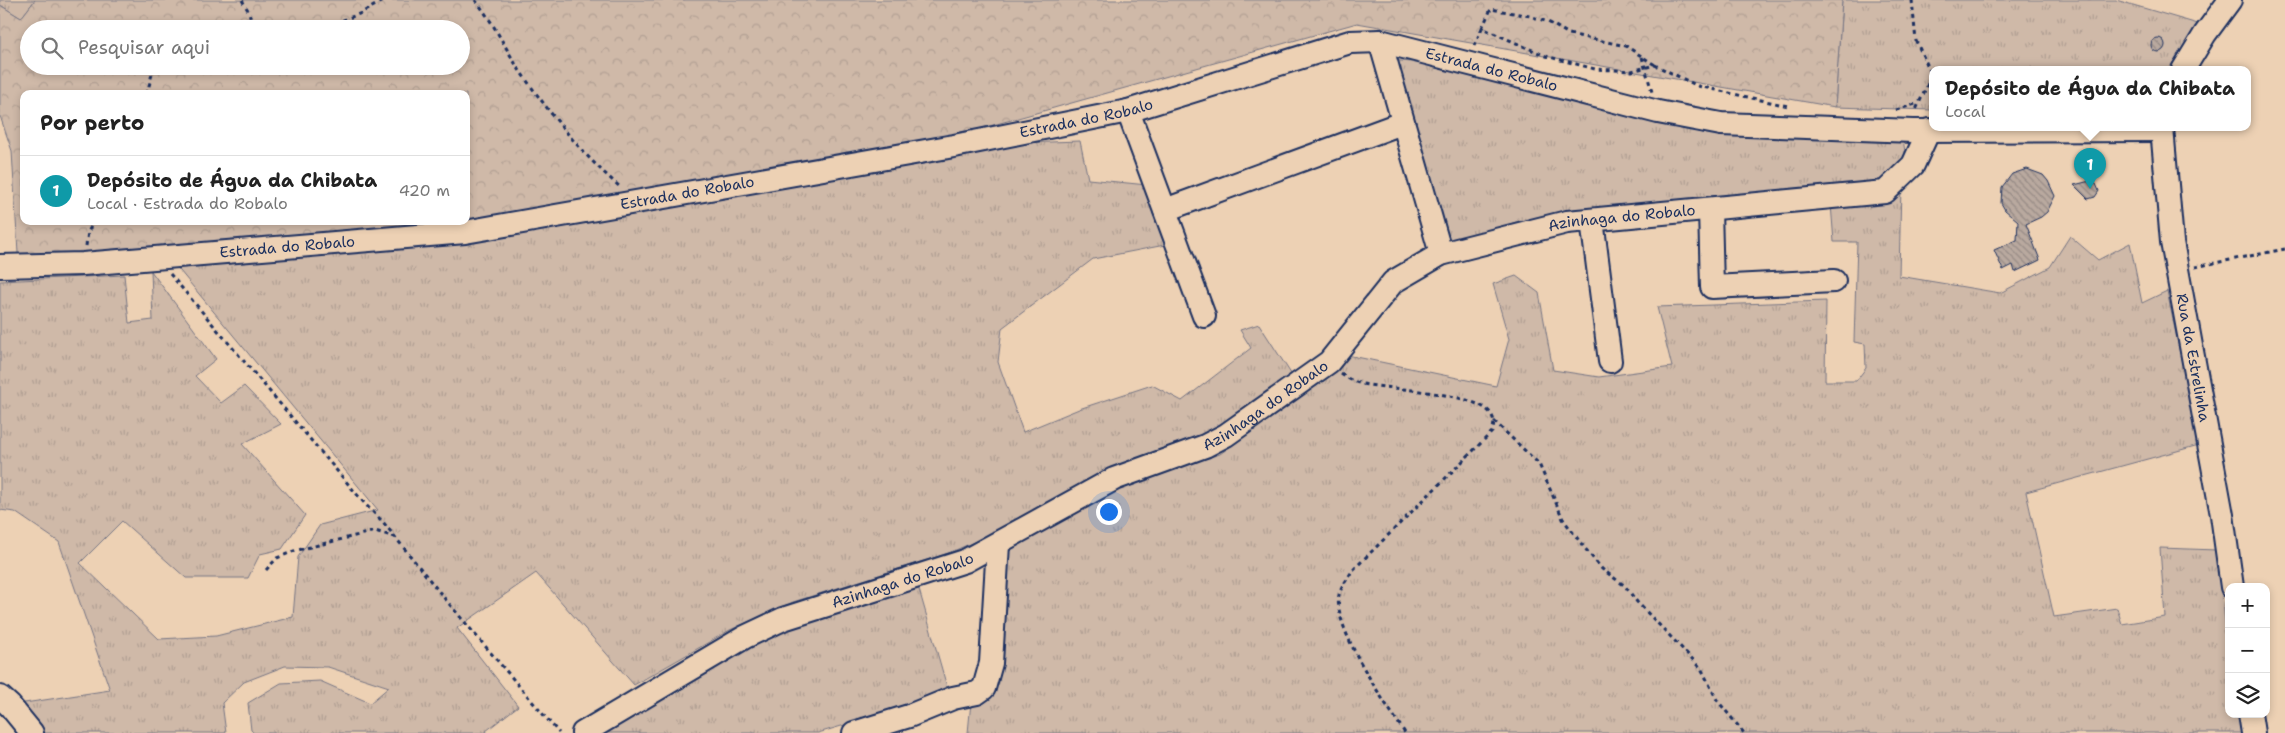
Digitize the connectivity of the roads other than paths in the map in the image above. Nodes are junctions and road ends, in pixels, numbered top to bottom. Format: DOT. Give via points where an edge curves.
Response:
graph roads {
  1 [pos="2230,0"];
  2 [pos="1380,41"];
  3 [pos="2185,66"];
  4 [pos="1128,111"];
  5 [pos="1402,123"];
  6 [pos="1921,130"];
  7 [pos="1929,130"];
  8 [pos="2161,131"];
  9 [pos="1710,209"];
  10 [pos="1165,210"];
  11 [pos="1592,220"];
  12 [pos="1442,254"];
  13 [pos="0,266"];
  14 [pos="1834,281"];
  15 [pos="1204,316"];
  16 [pos="1610,361"];
  17 [pos="998,544"];
  18 [pos="2231,583"];
  19 [pos="0,697"];
  20 [pos="2251,718"];
  21 [pos="908,725"];
  22 [pos="32,733"];
  23 [pos="583,733"];
  24 [pos="854,733"];
  25 [pos="2253,733"];
  1 -- 3 [label="street"];
  2 -- 4 [label="street, Estrada do Robalo" via="1350,42"];
  2 -- 5 [label="street"];
  2 -- 6 [label="street, Estrada do Robalo" via="1658,112 1721,124"];
  4 -- 10 [label="street"];
  4 -- 13 [label="street, Estrada do Robalo" via="954,146 465,232 157,259"];
  5 -- 10 [label="street"];
  5 -- 12 [label="street"];
  6 -- 7 [label="street, Estrada do Robalo"];
  6 -- 9 [label="street, Azinhaga do Robalo" via="1913,165 1885,192"];
  8 -- 18 [label="street, Rua da Estrelinha" via="2172,242"];
  9 -- 11 [label="street, Azinhaga do Robalo"];
  9 -- 14 [label="street" via="1712,287"];
  10 -- 15 [label="street"];
  11 -- 12 [label="street, Azinhaga do Robalo" via="1567,222"];
  11 -- 16 [label="street"];
  12 -- 17 [label="street, Azinhaga do Robalo" via="1393,282 1330,362 1226,435 1205,446 1114,479"];
  17 -- 21 [label="street" via="991,663 984,688 977,693 953,698"];
  17 -- 23 [label="street, Azinhaga do Robalo" via="965,561 783,619 745,637"];
  19 -- 22 [label="street"];
  20 -- 25 [label="street"];
  21 -- 24 [label="street"];
}
